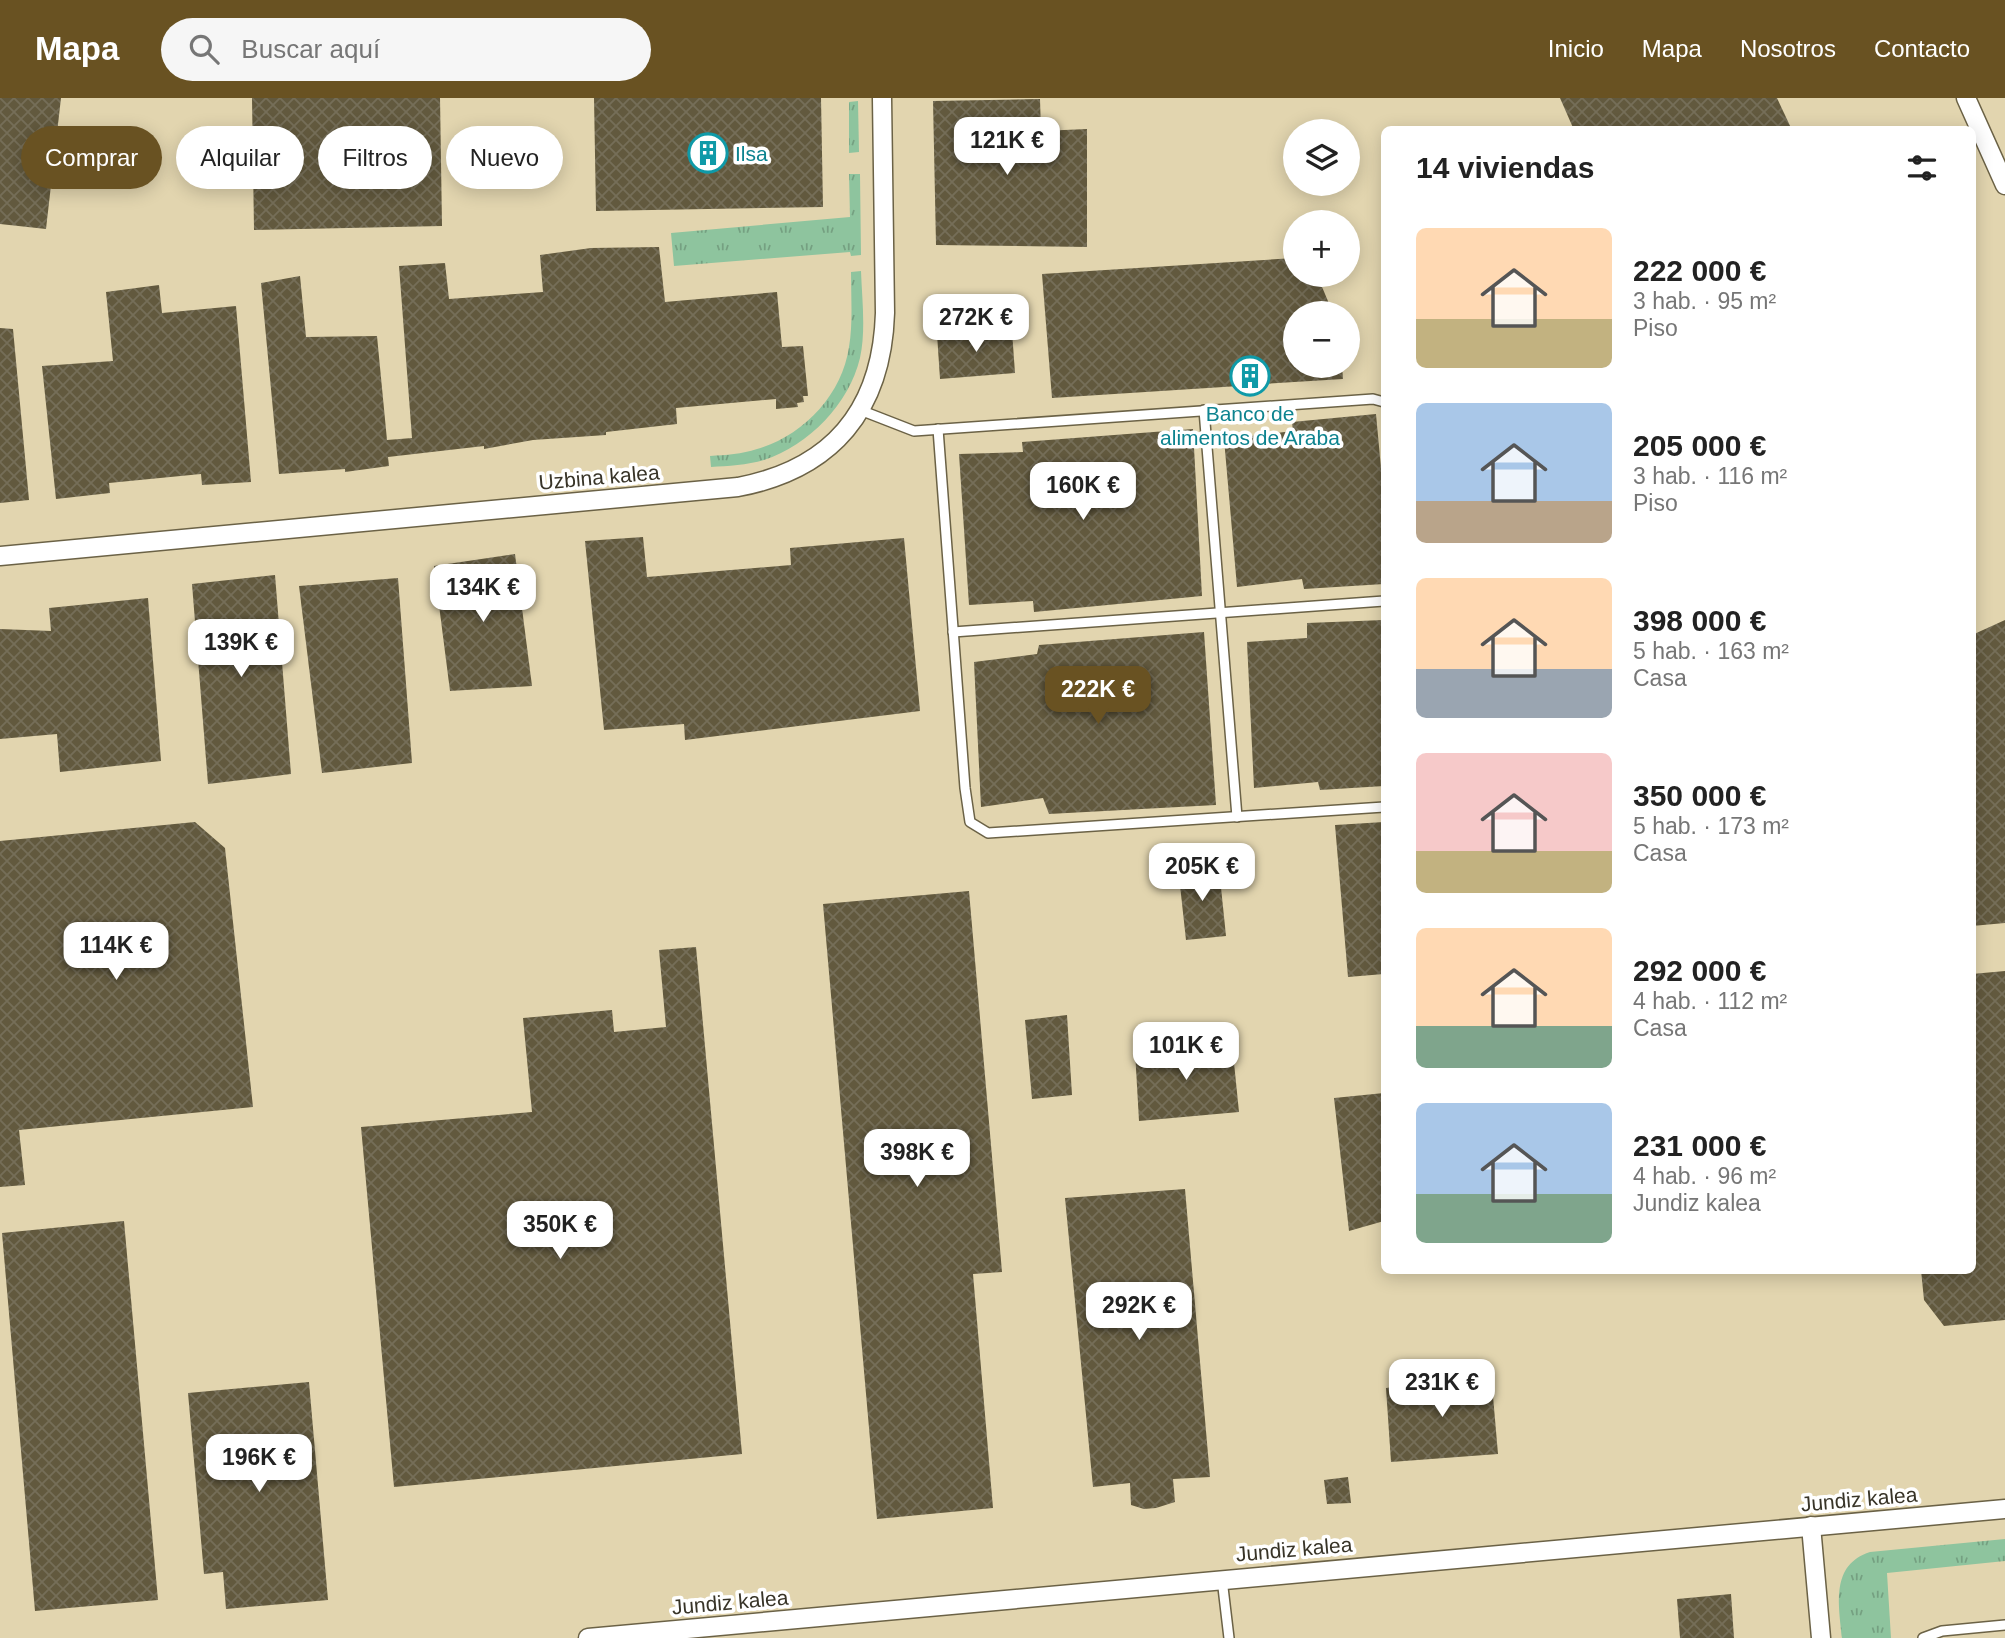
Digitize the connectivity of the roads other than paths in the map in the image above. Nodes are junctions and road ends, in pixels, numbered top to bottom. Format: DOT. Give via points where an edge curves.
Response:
graph roads {
  1 [pos="882,98"];
  2 [pos="1966,98"];
  3 [pos="2005,185"];
  4 [pos="1381,401"];
  5 [pos="860,410"];
  6 [pos="1204,411"];
  7 [pos="938,429"];
  8 [pos="0,556"];
  9 [pos="1381,601"];
  10 [pos="1221,613"];
  11 [pos="953,632"];
  12 [pos="1381,807"];
  13 [pos="1237,817"];
  14 [pos="2005,1509"];
  15 [pos="1811,1526"];
  16 [pos="1222,1579"];
  17 [pos="2005,1626"];
  18 [pos="588,1638"];
  19 [pos="1229,1638"];
  20 [pos="1821,1638"];
  21 [pos="1923,1638"];
  1 -- 5 [label="street, Uzbina kalea" via="884,344"];
  2 -- 3 [label="street"];
  4 -- 6 [label="lane"];
  5 -- 7 [label="lane" via="914,431"];
  5 -- 8 [label="street, Uzbina kalea" via="844,432 805,464 738,487"];
  6 -- 7 [label="lane"];
  6 -- 10 [label="lane"];
  7 -- 11 [label="lane"];
  9 -- 10 [label="lane"];
  10 -- 11 [label="lane"];
  10 -- 13 [label="lane"];
  11 -- 13 [label="lane" via="970,821 988,833"];
  12 -- 13 [label="lane"];
  14 -- 15 [label="street, Jundiz kalea"];
  15 -- 16 [label="street, Jundiz kalea"];
  15 -- 20 [label="street"];
  16 -- 18 [label="street, Jundiz kalea"];
  16 -- 19 [label="lane"];
  17 -- 21 [label="lane" via="1942,1631"];
}
